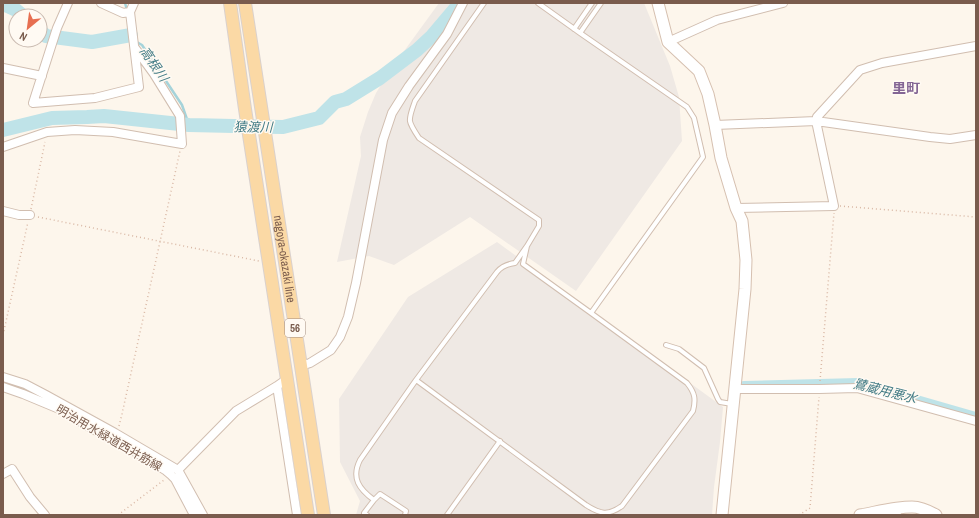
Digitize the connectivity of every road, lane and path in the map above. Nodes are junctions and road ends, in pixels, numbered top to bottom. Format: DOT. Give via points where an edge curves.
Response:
graph roads {
  1 [pos="68,3"];
  2 [pos="101,3"];
  3 [pos="134,3"];
  4 [pos="230,3"];
  5 [pos="245,3"];
  6 [pos="463,3"];
  7 [pos="484,3"];
  8 [pos="538,3"];
  9 [pos="592,3"];
  10 [pos="601,3"];
  11 [pos="658,3"];
  12 [pos="783,3"];
  13 [pos="130,12"];
  14 [pos="574,29"];
  15 [pos="580,33"];
  16 [pos="668,42"];
  17 [pos="976,46"];
  18 [pos="134,48"];
  19 [pos="3,68"];
  20 [pos="42,76"];
  21 [pos="816,121"];
  22 [pos="715,125"];
  23 [pos="47,132"];
  24 [pos="976,134"];
  25 [pos="182,142"];
  26 [pos="3,147"];
  27 [pos="834,206"];
  28 [pos="736,208"];
  29 [pos="3,211"];
  30 [pos="30,215"];
  31 [pos="976,218"];
  32 [pos="160,241"];
  33 [pos="527,246"];
  34 [pos="269,263"];
  35 [pos="591,313"];
  36 [pos="3,335"];
  37 [pos="666,345"];
  38 [pos="301,366"];
  39 [pos="3,377"];
  40 [pos="820,377"];
  41 [pos="416,380"];
  42 [pos="282,383"];
  43 [pos="3,387"];
  44 [pos="735,388"];
  45 [pos="819,389"];
  46 [pos="733,404"];
  47 [pos="976,421"];
  48 [pos="115,433"];
  49 [pos="500,441"];
  50 [pos="174,472"];
  51 [pos="3,474"];
  52 [pos="374,500"];
  53 [pos="610,514"];
  54 [pos="45,515"];
  55 [pos="118,515"];
  56 [pos="194,515"];
  57 [pos="203,515"];
  58 [pos="297,515"];
  59 [pos="308,515"];
  60 [pos="324,515"];
  61 [pos="367,515"];
  62 [pos="406,515"];
  63 [pos="447,515"];
  64 [pos="722,515"];
  65 [pos="799,515"];
  66 [pos="860,515"];
  67 [pos="886,515"];
  68 [pos="897,515"];
  69 [pos="936,515"];
  1 -- 20 [label="street"];
  2 -- 13 [label="street" via="123,13"];
  3 -- 13 [label="street"];
  4 -- 34 [label="main road, nagoya-okazaki line / 56"];
  5 -- 38 [label="main road, nagoya-okazaki line / 56"];
  6 -- 38 [label="street" via="447,34 392,113 384,140 356,283 340,337 331,350"];
  7 -- 33 [label="lane" via="416,102 409,120 419,138 539,220 539,226"];
  8 -- 14 [label="lane"];
  9 -- 14 [label="lane"];
  10 -- 15 [label="lane"];
  11 -- 16 [label="street"];
  12 -- 16 [label="street" via="717,20"];
  13 -- 18 [label="street"];
  14 -- 15 [label="lane"];
  15 -- 35 [label="lane" via="687,107 694,118 703,157"];
  16 -- 22 [label="street" via="700,71"];
  17 -- 21 [label="street" via="882,62 860,70"];
  18 -- 20 [label="street" via="139,86 95,98 33,103"];
  18 -- 25 [label="street" via="180,116"];
  19 -- 20 [label="street"];
  21 -- 22 [label="street"];
  21 -- 24 [label="street" via="950,139"];
  21 -- 27 [label="street"];
  22 -- 28 [label="street" via="721,158"];
  23 -- 25 [label="street" via="113,132"];
  23 -- 26 [label="street"];
  23 -- 30 [label="path"];
  25 -- 32 [label="path"];
  27 -- 28 [label="street"];
  27 -- 31 [label="path"];
  27 -- 40 [label="path"];
  28 -- 44 [label="street" via="742,221 746,260"];
  29 -- 30 [label="street"];
  30 -- 32 [label="path"];
  30 -- 36 [label="path"];
  32 -- 34 [label="path"];
  32 -- 48 [label="path" via="122,414"];
  33 -- 35 [label="lane" via="523,264"];
  33 -- 41 [label="lane" via="515,263 508,264 497,272"];
  34 -- 42 [label="main road, nagoya-okazaki line / 56"];
  35 -- 53 [label="lane" via="687,383 692,390 695,404 693,411 622,506"];
  37 -- 46 [label="lane" via="678,349 704,368 720,402"];
  38 -- 60 [label="main road, nagoya-okazaki line / 56"];
  39 -- 48 [label="street" via="32,388"];
  41 -- 49 [label="lane"];
  41 -- 52 [label="lane" via="357,465 356,477 360,487"];
  42 -- 50 [label="street" via="236,411"];
  42 -- 58 [label="street"];
  42 -- 59 [label="main road, nagoya-okazaki line / 56"];
  43 -- 50 [label="street, 明治用水緑道西井筋線" via="59,409 165,470"];
  44 -- 45 [label="street"];
  44 -- 46 [label="street"];
  45 -- 47 [label="street" via="857,388"];
  45 -- 65 [label="path" via="810,508"];
  46 -- 64 [label="street"];
  48 -- 50 [label="street"];
  49 -- 53 [label="lane" via="595,510"];
  49 -- 63 [label="lane"];
  50 -- 55 [label="path"];
  50 -- 56 [label="street, 明治用水緑道西井筋線" via="175,479"];
  50 -- 57 [label="street"];
  51 -- 54 [label="street" via="12,469"];
  52 -- 61 [label="lane" via="364,513"];
  52 -- 62 [label="lane" via="380,494 406,511"];
  66 -- 69 [label="street" via="913,507"];
  67 -- 68 [label="street"];
}
